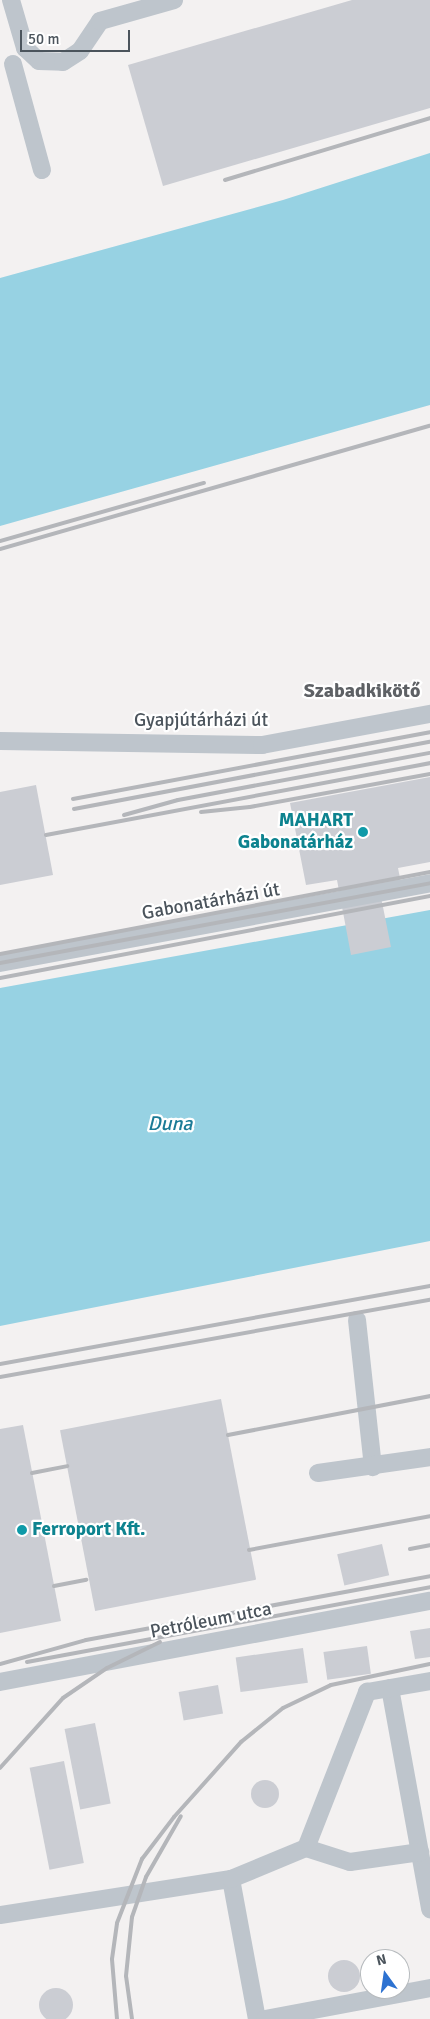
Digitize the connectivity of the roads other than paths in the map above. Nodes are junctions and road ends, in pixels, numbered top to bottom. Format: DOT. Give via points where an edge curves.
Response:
graph roads {
  1 [pos="12,0"];
  2 [pos="174,0"];
  3 [pos="0,3"];
  4 [pos="25,48"];
  5 [pos="6,70"];
  6 [pos="42,170"];
  7 [pos="430,714"];
  8 [pos="0,741"];
  9 [pos="430,883"];
  10 [pos="0,963"];
  11 [pos="357,1320"];
  12 [pos="430,1457"];
  13 [pos="373,1466"];
  14 [pos="318,1473"];
  15 [pos="430,1601"];
  16 [pos="430,1680"];
  17 [pos="0,1682"];
  18 [pos="390,1688"];
  19 [pos="423,1828"];
  20 [pos="306,1848"];
  21 [pos="420,1852"];
  22 [pos="231,1879"];
  23 [pos="428,1882"];
  24 [pos="430,1908"];
  25 [pos="0,1915"];
  26 [pos="430,1988"];
  27 [pos="257,2019"];
  28 [pos="264,2019"];
  1 -- 3 [label="street"];
  1 -- 4 [label="street"];
  2 -- 4 [label="street" via="100,21 80,51 63,62 39,61"];
  4 -- 5 [label="street"];
  5 -- 6 [label="street"];
  7 -- 8 [label="street, Gyapjútárházi út" via="262,745"];
  9 -- 10 [label="street, Gabonatárházi út"];
  11 -- 13 [label="street"];
  12 -- 13 [label="street"];
  13 -- 14 [label="street"];
  15 -- 17 [label="street, Petróleum utca"];
  16 -- 18 [label="street"];
  18 -- 19 [label="street"];
  18 -- 20 [label="street" via="367,1692"];
  19 -- 21 [label="street"];
  20 -- 21 [label="street" via="350,1862"];
  20 -- 22 [label="street"];
  21 -- 23 [label="street"];
  22 -- 25 [label="street"];
  22 -- 27 [label="street"];
  23 -- 24 [label="street"];
  26 -- 28 [label="street"];
}
